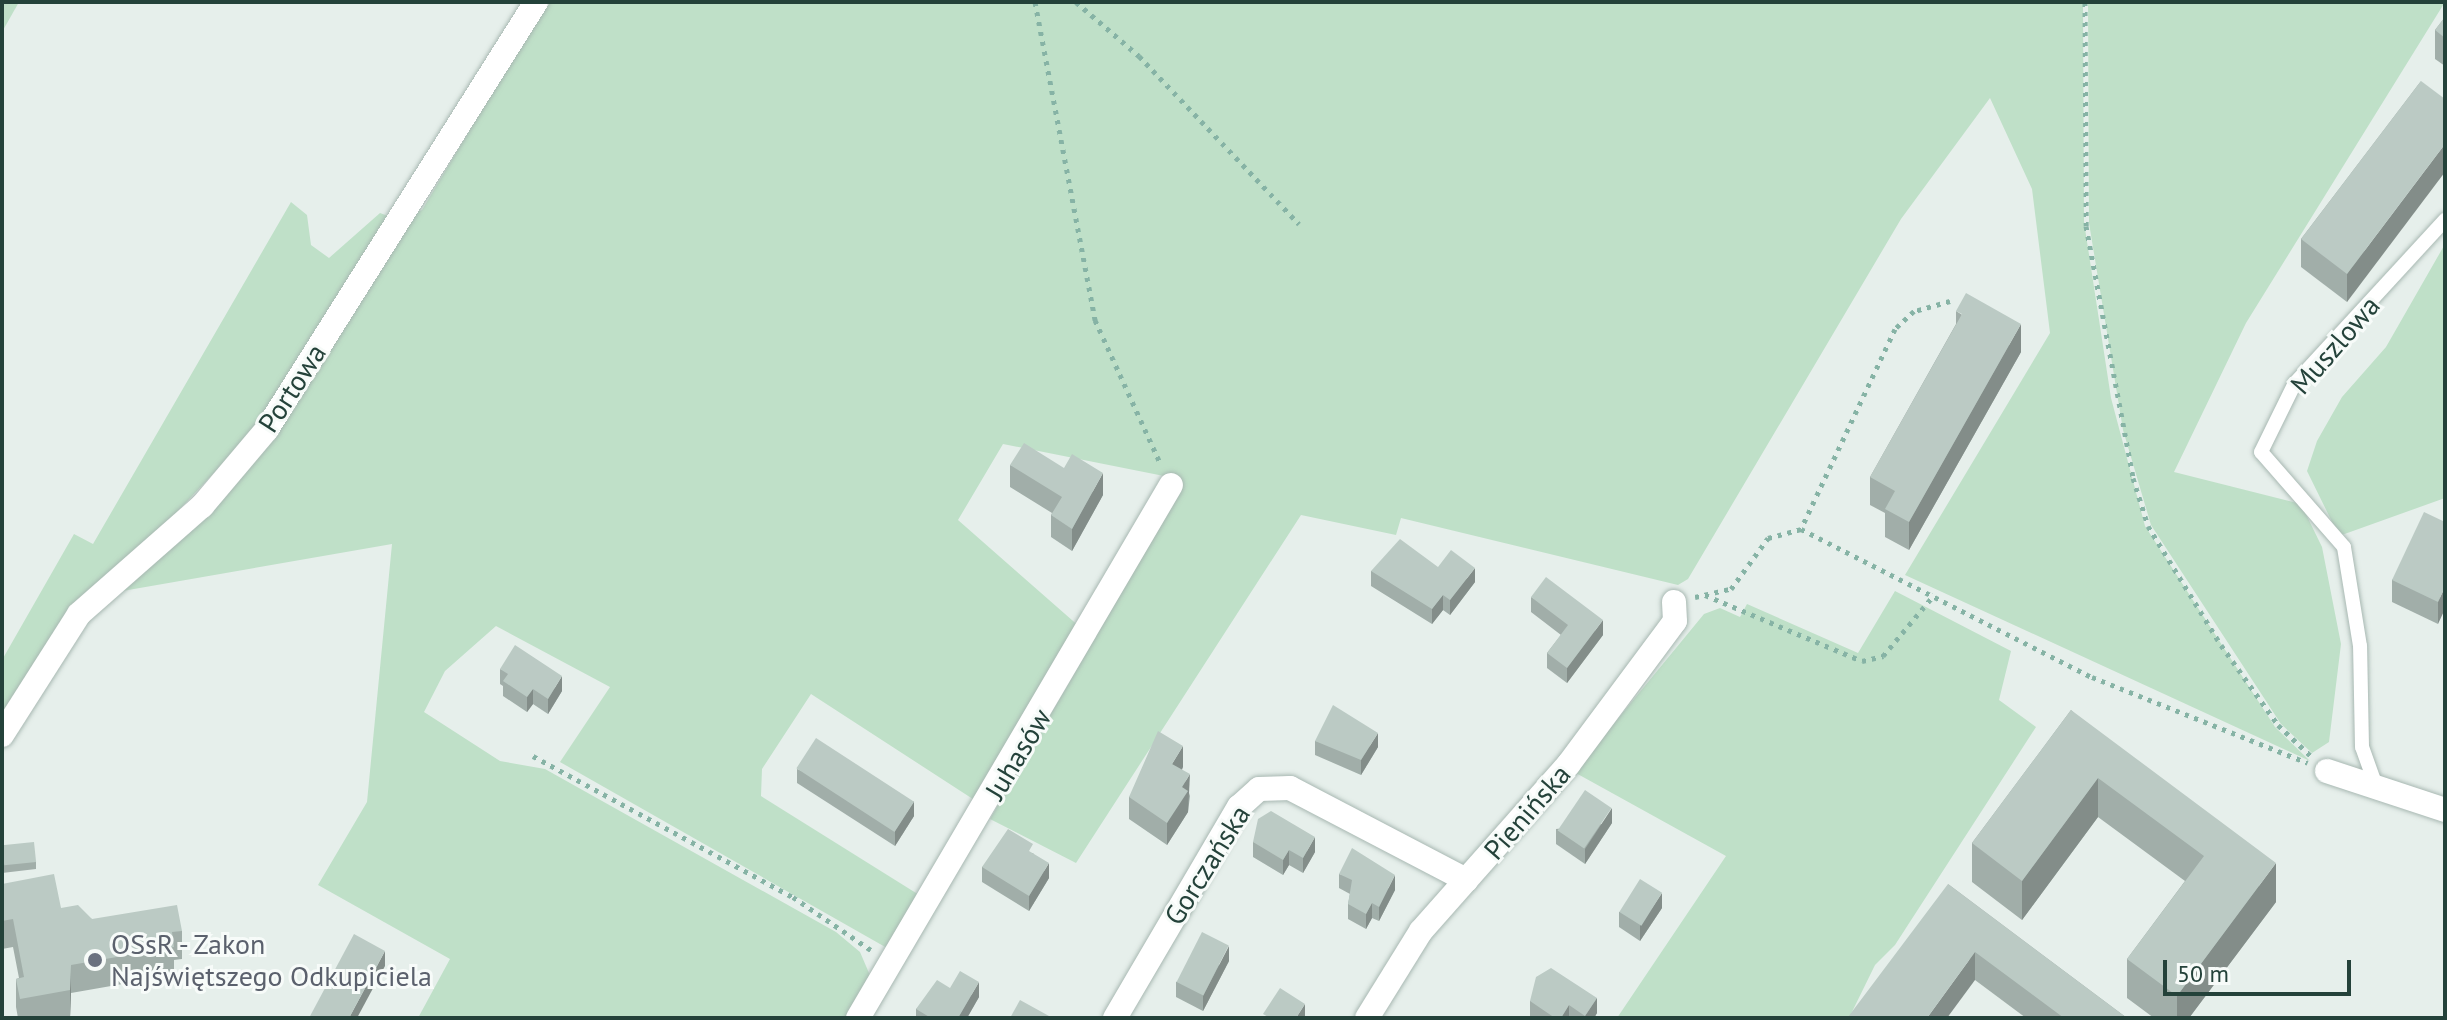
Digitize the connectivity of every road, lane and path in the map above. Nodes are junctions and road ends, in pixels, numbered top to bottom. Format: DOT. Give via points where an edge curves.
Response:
graph roads {
  1 [pos="536,2"];
  2 [pos="1035,2"];
  3 [pos="1076,2"];
  4 [pos="2085,2"];
  5 [pos="2445,220"];
  6 [pos="1299,224"];
  7 [pos="1950,301"];
  8 [pos="1171,485"];
  9 [pos="1801,529"];
  10 [pos="1705,595"];
  11 [pos="1934,595"];
  12 [pos="1674,602"];
  13 [pos="2,735"];
  14 [pos="533,756"];
  15 [pos="2327,771"];
  16 [pos="2376,786"];
  17 [pos="2445,810"];
  18 [pos="1466,880"];
  19 [pos="891,964"];
  20 [pos="858,1018"];
  21 [pos="1115,1018"];
  22 [pos="1367,1018"];
  1 -- 13 [label="street, Portowa" via="258,440 202,506 79,614"];
  2 -- 8 [label="path" via="1095,320"];
  3 -- 6 [label="path" via="1139,56"];
  4 -- 15 [label="path" via="2086,226 2133,478 2148,526 2278,725"];
  5 -- 16 [label="lane, Muszlowa" via="2295,383 2261,452 2344,547 2359,632 2362,747"];
  7 -- 9 [label="path" via="1914,311 1895,329"];
  8 -- 19 [label="street, Juhasów"];
  9 -- 10 [label="path" via="1768,538 1739,583"];
  9 -- 11 [label="path"];
  10 -- 11 [label="path" via="1862,661 1883,656"];
  10 -- 12 [label="path"];
  11 -- 15 [label="path" via="2092,677"];
  12 -- 18 [label="street, Pienińska" via="1675,621 1577,753"];
  14 -- 19 [label="path" via="793,897"];
  15 -- 16 [label="street"];
  16 -- 17 [label="street"];
  18 -- 21 [label="street, Gorczańska" via="1290,788 1259,789 1239,807"];
  18 -- 22 [label="street, Pienińska" via="1421,931"];
  19 -- 20 [label="street, Juhasów"];
}
